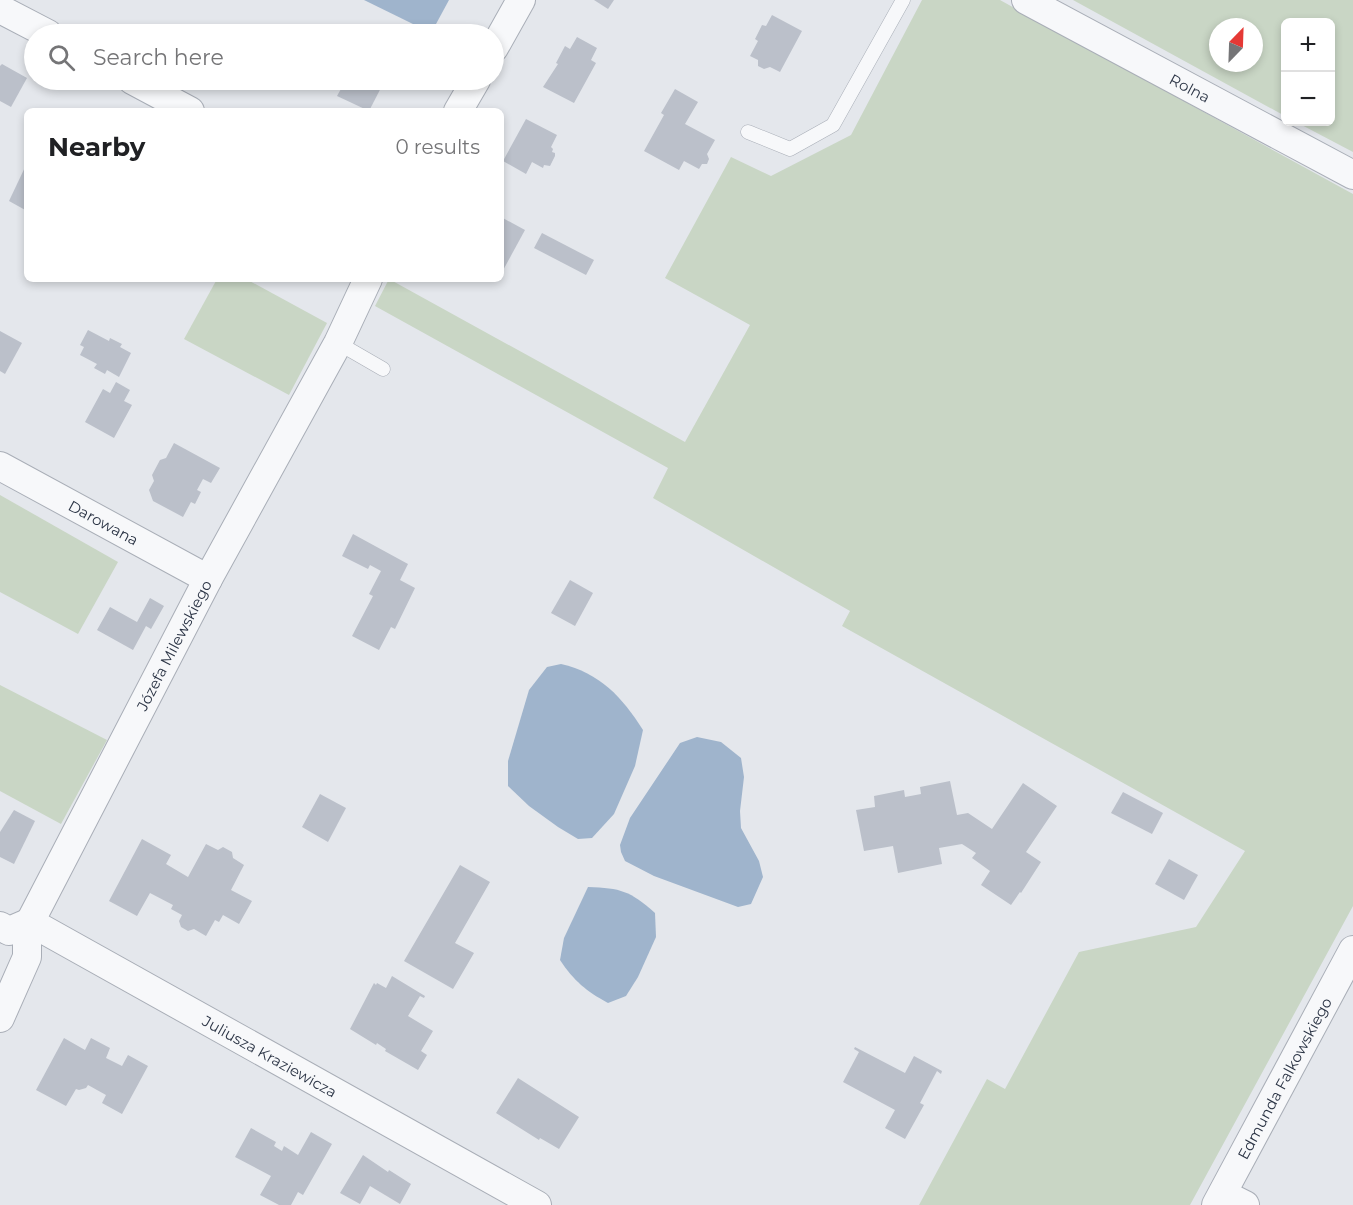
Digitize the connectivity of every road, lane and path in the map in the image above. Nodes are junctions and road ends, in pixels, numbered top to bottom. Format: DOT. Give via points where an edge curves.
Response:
graph roads {
  1 [pos="521,0"];
  2 [pos="903,0"];
  3 [pos="1026,0"];
  4 [pos="0,9"];
  5 [pos="29,24"];
  6 [pos="504,30"];
  7 [pos="151,90"];
  8 [pos="470,90"];
  9 [pos="184,108"];
  10 [pos="460,108"];
  11 [pos="748,132"];
  12 [pos="1353,175"];
  13 [pos="367,282"];
  14 [pos="338,344"];
  15 [pos="382,369"];
  16 [pos="0,466"];
  17 [pos="208,579"];
  18 [pos="30,922"];
  19 [pos="0,926"];
  20 [pos="1353,950"];
  21 [pos="0,1018"];
  22 [pos="1228,1201"];
  23 [pos="537,1205"];
  1 -- 6 [label="street"];
  2 -- 11 [label="lane" via="833,125 790,149"];
  3 -- 12 [label="street, Rolna"];
  4 -- 5 [label="street"];
  7 -- 9 [label="street"];
  8 -- 10 [label="street"];
  13 -- 14 [label="street, Józefa Milewskiego"];
  14 -- 15 [label="lane"];
  14 -- 17 [label="street, Józefa Milewskiego"];
  16 -- 17 [label="street, Darowana"];
  17 -- 18 [label="street, Józefa Milewskiego"];
  18 -- 19 [label="street" via="9,931"];
  18 -- 21 [label="street, Józefa Milewskiego" via="27,957"];
  18 -- 23 [label="street, Juliusza Kraziewicza"];
  20 -- 22 [label="street, Edmunda Falkowskiego"];
}
